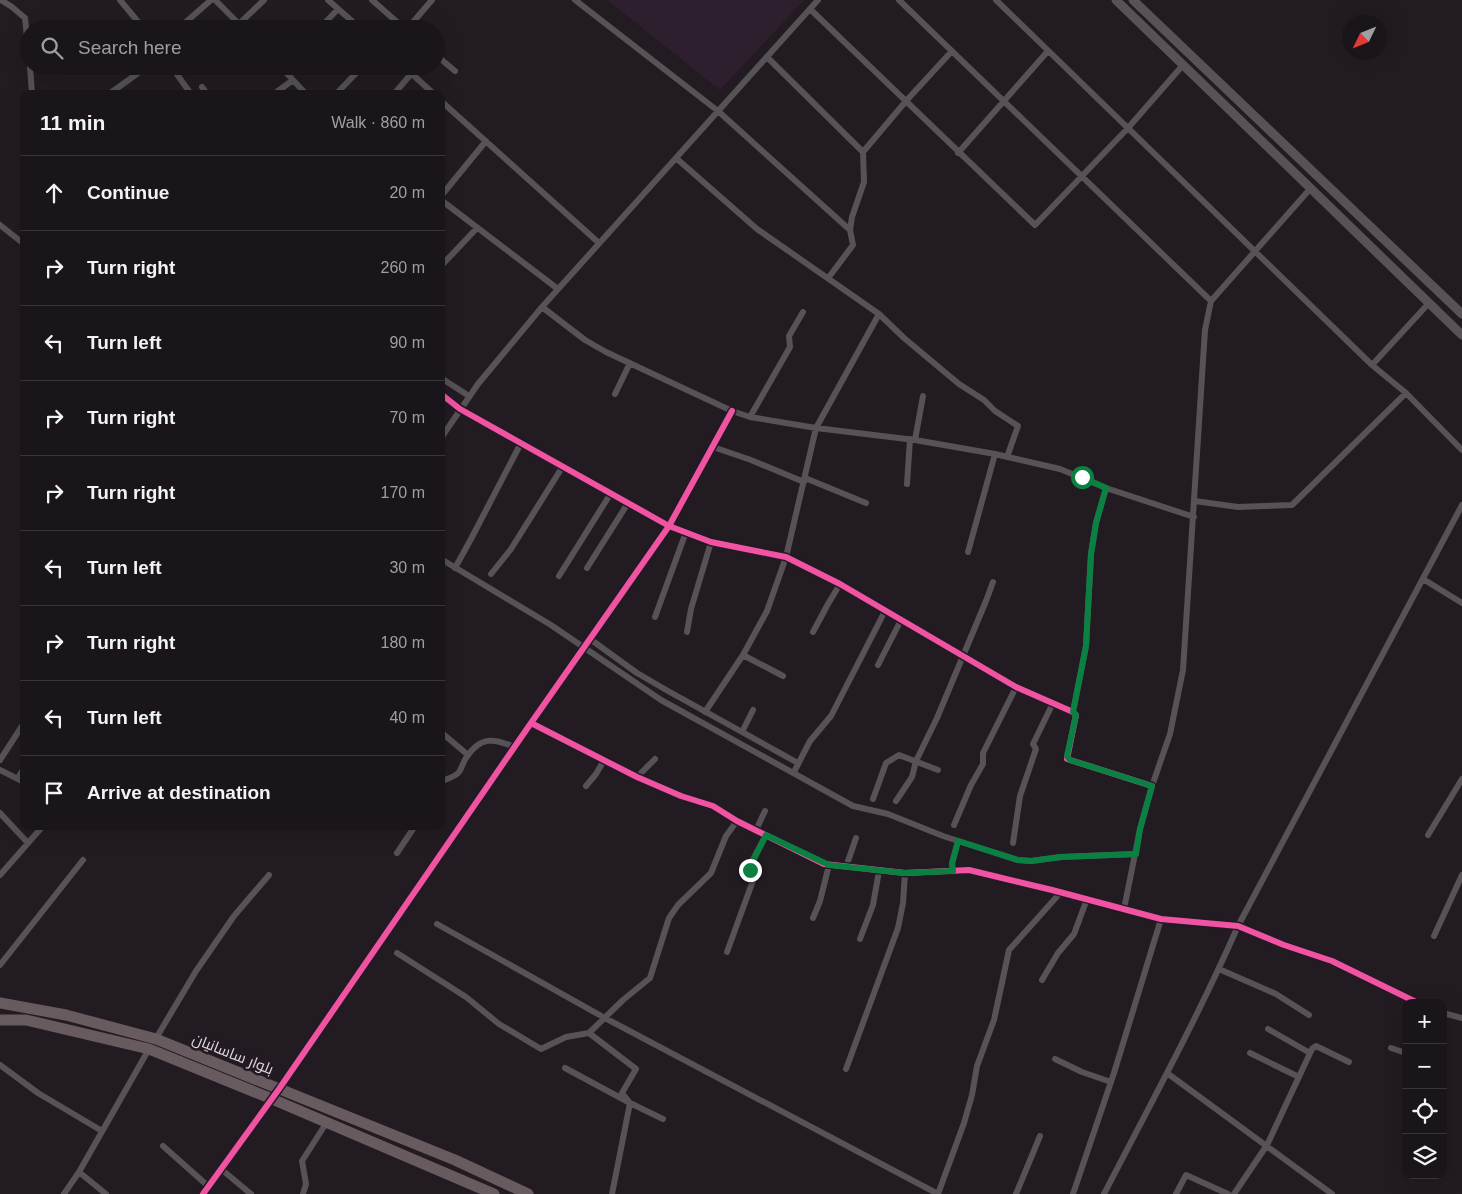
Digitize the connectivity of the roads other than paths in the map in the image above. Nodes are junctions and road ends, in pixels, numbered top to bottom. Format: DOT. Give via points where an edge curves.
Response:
graph roads {
  1 [pos="1,0"];
  2 [pos="120,0"];
  3 [pos="211,0"];
  4 [pos="215,0"];
  5 [pos="264,0"];
  6 [pos="328,0"];
  7 [pos="372,0"];
  8 [pos="432,0"];
  9 [pos="575,0"];
  10 [pos="818,0"];
  11 [pos="899,0"];
  12 [pos="996,0"];
  13 [pos="1116,0"];
  14 [pos="1133,0"];
  15 [pos="338,9"];
  16 [pos="810,9"];
  17 [pos="25,20"];
  18 [pos="135,20"];
  19 [pos="188,20"];
  20 [pos="235,20"];
  21 [pos="248,20"];
  22 [pos="328,20"];
  23 [pos="351,20"];
  24 [pos="395,20"];
  25 [pos="414,20"];
  26 [pos="952,51"];
  27 [pos="1048,51"];
  28 [pos="767,58"];
  29 [pos="445,62"];
  30 [pos="1183,65"];
  31 [pos="455,70"];
  32 [pos="31,75"];
  33 [pos="136,75"];
  34 [pos="177,75"];
  35 [pos="289,75"];
  36 [pos="354,75"];
  37 [pos="410,75"];
  38 [pos="412,75"];
  39 [pos="293,80"];
  40 [pos="202,87"];
  41 [pos="32,90"];
  42 [pos="115,90"];
  43 [pos="188,90"];
  44 [pos="204,90"];
  45 [pos="279,90"];
  46 [pos="302,90"];
  47 [pos="340,90"];
  48 [pos="397,90"];
  49 [pos="429,90"];
  50 [pos="906,101"];
  51 [pos="1003,102"];
  52 [pos="445,107"];
  53 [pos="718,112"];
  54 [pos="1128,128"];
  55 [pos="486,141"];
  56 [pos="863,152"];
  57 [pos="958,153"];
  58 [pos="676,158"];
  59 [pos="1082,178"];
  60 [pos="1310,190"];
  61 [pos="445,191"];
  62 [pos="445,205"];
  63 [pos="0,225"];
  64 [pos="477,228"];
  65 [pos="850,230"];
  66 [pos="20,241"];
  67 [pos="599,243"];
  68 [pos="1255,251"];
  69 [pos="445,262"];
  70 [pos="828,278"];
  71 [pos="558,289"];
  72 [pos="1211,301"];
  73 [pos="1429,304"];
  74 [pos="542,307"];
  75 [pos="803,312"];
  76 [pos="879,314"];
  77 [pos="1462,314"];
  78 [pos="1462,335"];
  79 [pos="630,363"];
  80 [pos="1372,364"];
  81 [pos="445,381"];
  82 [pos="1406,393"];
  83 [pos="615,394"];
  84 [pos="469,396"];
  85 [pos="923,396"];
  86 [pos="445,397"];
  87 [pos="460,410"];
  88 [pos="732,411"];
  89 [pos="750,417"];
  90 [pos="816,428"];
  91 [pos="445,432"];
  92 [pos="912,439"];
  93 [pos="521,443"];
  94 [pos="713,447"];
  95 [pos="1462,450"];
  96 [pos="995,454"];
  97 [pos="1007,458"];
  98 [pos="563,466"];
  99 [pos="804,480"];
  100 [pos="907,484"];
  101 [pos="1106,488"];
  102 [pos="612,494"];
  103 [pos="1195,501"];
  104 [pos="866,502"];
  105 [pos="628,503"];
  106 [pos="1462,505"];
  107 [pos="1194,517"];
  108 [pos="670,526"];
  109 [pos="686,532"];
  110 [pos="711,542"];
  111 [pos="968,552"];
  112 [pos="786,557"];
  113 [pos="445,562"];
  114 [pos="455,568"];
  115 [pos="587,568"];
  116 [pos="491,574"];
  117 [pos="559,576"];
  118 [pos="1423,579"];
  119 [pos="993,582"];
  120 [pos="840,584"];
  121 [pos="1462,603"];
  122 [pos="885,611"];
  123 [pos="655,617"];
  124 [pos="902,620"];
  125 [pos="688,632"];
  126 [pos="813,632"];
  127 [pos="590,640"];
  128 [pos="584,649"];
  129 [pos="743,655"];
  130 [pos="964,655"];
  131 [pos="878,665"];
  132 [pos="783,676"];
  133 [pos="1016,687"];
  134 [pos="1053,703"];
  135 [pos="753,710"];
  136 [pos="705,712"];
  137 [pos="1073,712"];
  138 [pos="532,722"];
  139 [pos="20,729"];
  140 [pos="742,732"];
  141 [pos="445,736"];
  142 [pos="514,748"];
  143 [pos="468,755"];
  144 [pos="655,758"];
  145 [pos="0,760"];
  146 [pos="604,760"];
  147 [pos="916,761"];
  148 [pos="798,763"];
  149 [pos="0,770"];
  150 [pos="938,770"];
  151 [pos="794,772"];
  152 [pos="637,777"];
  153 [pos="1462,779"];
  154 [pos="20,780"];
  155 [pos="445,780"];
  156 [pos="586,786"];
  157 [pos="1152,786"];
  158 [pos="873,799"];
  159 [pos="896,801"];
  160 [pos="765,811"];
  161 [pos="0,813"];
  162 [pos="737,821"];
  163 [pos="954,825"];
  164 [pos="39,830"];
  165 [pos="412,830"];
  166 [pos="756,830"];
  167 [pos="766,835"];
  168 [pos="1428,836"];
  169 [pos="856,838"];
  170 [pos="958,841"];
  171 [pos="28,843"];
  172 [pos="1013,843"];
  173 [pos="397,853"];
  174 [pos="1136,854"];
  175 [pos="84,860"];
  176 [pos="829,865"];
  177 [pos="846,867"];
  178 [pos="879,870"];
  179 [pos="953,871"];
  180 [pos="905,873"];
  181 [pos="1462,874"];
  182 [pos="0,875"];
  183 [pos="269,875"];
  184 [pos="1061,892"];
  185 [pos="1087,899"];
  186 [pos="1124,909"];
  187 [pos="813,918"];
  188 [pos="1161,919"];
  189 [pos="437,924"];
  190 [pos="1238,926"];
  191 [pos="1434,936"];
  192 [pos="860,939"];
  193 [pos="727,952"];
  194 [pos="397,953"];
  195 [pos="0,965"];
  196 [pos="1220,969"];
  197 [pos="1042,980"];
  198 [pos="1410,999"];
  199 [pos="0,1003"];
  200 [pos="1447,1014"];
  201 [pos="1309,1015"];
  202 [pos="605,1018"];
  203 [pos="1462,1018"];
  204 [pos="0,1020"];
  205 [pos="1268,1029"];
  206 [pos="589,1033"];
  207 [pos="156,1038"];
  208 [pos="1391,1048"];
  209 [pos="149,1049"];
  210 [pos="1402,1052"];
  211 [pos="1250,1053"];
  212 [pos="1310,1053"];
  213 [pos="1055,1059"];
  214 [pos="1349,1062"];
  215 [pos="0,1065"];
  216 [pos="565,1068"];
  217 [pos="846,1069"];
  218 [pos="1168,1073"];
  219 [pos="1299,1077"];
  220 [pos="1111,1082"];
  221 [pos="280,1089"];
  222 [pos="272,1099"];
  223 [pos="630,1103"];
  224 [pos="663,1119"];
  225 [pos="327,1122"];
  226 [pos="102,1131"];
  227 [pos="1040,1136"];
  228 [pos="1266,1145"];
  229 [pos="163,1146"];
  230 [pos="221,1169"];
  231 [pos="79,1172"];
  232 [pos="208,1186"];
  233 [pos="64,1194"];
  234 [pos="106,1194"];
  235 [pos="203,1194"];
  236 [pos="251,1194"];
  237 [pos="303,1194"];
  238 [pos="494,1194"];
  239 [pos="528,1194"];
  240 [pos="612,1194"];
  241 [pos="938,1194"];
  242 [pos="1016,1194"];
  243 [pos="1073,1194"];
  244 [pos="1104,1194"];
  245 [pos="1176,1194"];
  246 [pos="1228,1194"];
  247 [pos="1234,1194"];
  248 [pos="1332,1194"];
  1 -- 17 [label="street"];
  2 -- 18 [label="street"];
  3 -- 19 [label="street"];
  4 -- 20 [label="street"];
  5 -- 21 [label="street"];
  6 -- 15 [label="street"];
  7 -- 24 [label="street"];
  8 -- 25 [label="street"];
  9 -- 53 [label="street"];
  10 -- 16 [label="street"];
  11 -- 26 [label="street"];
  12 -- 27 [label="street"];
  13 -- 30 [label="street"];
  14 -- 77 [label="street"];
  15 -- 22 [label="street"];
  15 -- 23 [label="street"];
  16 -- 28 [label="street"];
  16 -- 50 [label="street"];
  26 -- 50 [label="street"];
  26 -- 51 [label="street"];
  27 -- 51 [label="street"];
  27 -- 54 [label="street"];
  28 -- 53 [label="street"];
  28 -- 56 [label="street"];
  29 -- 31 [label="street"];
  30 -- 54 [label="street"];
  30 -- 60 [label="street"];
  32 -- 41 [label="street"];
  33 -- 42 [label="street"];
  34 -- 43 [label="street"];
  35 -- 39 [label="street"];
  36 -- 47 [label="street"];
  37 -- 48 [label="street"];
  38 -- 49 [label="street"];
  39 -- 45 [label="street"];
  39 -- 46 [label="street"];
  40 -- 44 [label="street"];
  50 -- 56 [label="street"];
  50 -- 57 [label="street"];
  51 -- 57 [label="street"];
  51 -- 59 [label="street"];
  52 -- 55 [label="street"];
  53 -- 58 [label="street"];
  53 -- 65 [label="street"];
  54 -- 59 [label="street"];
  54 -- 68 [label="street"];
  55 -- 61 [label="street"];
  55 -- 67 [label="street"];
  56 -- 65 [label="street" via="864,182"];
  57 -- 59 [label="street" via="1035,226"];
  58 -- 67 [label="street"];
  58 -- 70 [label="street" via="757,229"];
  59 -- 72 [label="street"];
  60 -- 68 [label="street"];
  60 -- 73 [label="street"];
  62 -- 64 [label="street"];
  63 -- 66 [label="street"];
  64 -- 69 [label="street"];
  64 -- 71 [label="street"];
  65 -- 70 [label="street" via="853,245"];
  67 -- 71 [label="street"];
  68 -- 72 [label="street"];
  68 -- 80 [label="street"];
  70 -- 76 [label="street"];
  71 -- 74 [label="street"];
  72 -- 103 [label="street" via="1205,330"];
  73 -- 78 [label="street"];
  73 -- 80 [label="street"];
  74 -- 79 [label="street" via="585,340"];
  74 -- 84 [label="street"];
  75 -- 89 [label="street" via="789,336 790,347"];
  76 -- 90 [label="street"];
  76 -- 97 [label="street" via="959,384 1018,426"];
  79 -- 83 [label="street"];
  79 -- 88 [label="street"];
  80 -- 82 [label="street"];
  81 -- 84 [label="street"];
  82 -- 95 [label="street"];
  82 -- 103 [label="street" via="1292,505 1238,507"];
  84 -- 87 [label="street"];
  85 -- 92 [label="street"];
  86 -- 87 [label="street"];
  87 -- 91 [label="street"];
  87 -- 93 [label="street"];
  88 -- 89 [label="street"];
  88 -- 94 [label="street"];
  89 -- 90 [label="street"];
  90 -- 92 [label="street"];
  90 -- 99 [label="street"];
  92 -- 96 [label="street"];
  92 -- 100 [label="street"];
  93 -- 98 [label="street"];
  93 -- 114 [label="street"];
  94 -- 99 [label="street"];
  94 -- 108 [label="street"];
  96 -- 97 [label="street"];
  96 -- 111 [label="street"];
  97 -- 101 [label="street" via="1060,469"];
  98 -- 102 [label="street"];
  98 -- 116 [label="street" via="508,554"];
  99 -- 104 [label="street"];
  99 -- 112 [label="street"];
  101 -- 107 [label="street"];
  101 -- 137 [label="street" via="1091,554 1086,646"];
  102 -- 105 [label="street"];
  102 -- 117 [label="street"];
  103 -- 107 [label="street"];
  105 -- 108 [label="street"];
  105 -- 115 [label="street"];
  106 -- 118 [label="street"];
  107 -- 157 [label="street" via="1184,670 1170,734"];
  108 -- 109 [label="street"];
  108 -- 127 [label="street"];
  109 -- 110 [label="street"];
  109 -- 123 [label="street"];
  110 -- 112 [label="street"];
  110 -- 125 [label="street" via="691,609"];
  112 -- 120 [label="street"];
  112 -- 129 [label="street" via="767,611"];
  113 -- 114 [label="street"];
  114 -- 128 [label="street" via="551,625"];
  118 -- 121 [label="street"];
  118 -- 190 [label="street"];
  119 -- 130 [label="street"];
  120 -- 122 [label="street"];
  120 -- 126 [label="street"];
  122 -- 124 [label="street"];
  122 -- 148 [label="street" via="831,716 810,741"];
  124 -- 130 [label="street"];
  124 -- 131 [label="street"];
  127 -- 128 [label="street"];
  127 -- 136 [label="street" via="668,692"];
  128 -- 138 [label="street"];
  128 -- 151 [label="street" via="661,700"];
  129 -- 132 [label="street"];
  129 -- 136 [label="street"];
  130 -- 133 [label="street"];
  130 -- 147 [label="street"];
  133 -- 134 [label="street"];
  133 -- 163 [label="street" via="983,753 983,764"];
  134 -- 137 [label="street"];
  134 -- 172 [label="street" via="1033,744 1036,749 1020,796"];
  135 -- 140 [label="street"];
  136 -- 140 [label="street"];
  137 -- 157 [label="street" via="1076,715 1067,759"];
  138 -- 142 [label="street"];
  138 -- 146 [label="street"];
  139 -- 145 [label="street"];
  140 -- 148 [label="street"];
  141 -- 143 [label="street"];
  142 -- 143 [label="street" via="491,740"];
  142 -- 221 [label="street"];
  143 -- 155 [label="street" via="459,772"];
  144 -- 152 [label="street"];
  146 -- 152 [label="street"];
  146 -- 156 [label="street"];
  147 -- 150 [label="street"];
  147 -- 158 [label="street" via="898,755 886,763"];
  147 -- 159 [label="street" via="912,777"];
  148 -- 151 [label="street"];
  149 -- 154 [label="street"];
  151 -- 170 [label="street" via="852,806 888,814"];
  152 -- 162 [label="street" via="713,806"];
  153 -- 168 [label="street"];
  157 -- 174 [label="street"];
  160 -- 166 [label="street"];
  161 -- 171 [label="street"];
  162 -- 166 [label="street"];
  162 -- 202 [label="street" via="726,836 711,873 669,918 650,978"];
  164 -- 171 [label="street"];
  165 -- 173 [label="street"];
  166 -- 167 [label="street"];
  167 -- 176 [label="street"];
  167 -- 193 [label="street" via="750,867 755,875"];
  169 -- 177 [label="street"];
  170 -- 174 [label="street" via="1031,861"];
  170 -- 179 [label="street"];
  171 -- 182 [label="street"];
  174 -- 186 [label="street"];
  175 -- 195 [label="street"];
  176 -- 177 [label="street"];
  176 -- 187 [label="street"];
  177 -- 178 [label="street"];
  178 -- 180 [label="street"];
  178 -- 192 [label="street" via="873,905"];
  179 -- 180 [label="street"];
  179 -- 184 [label="street" via="969,870"];
  180 -- 217 [label="street" via="898,928"];
  181 -- 191 [label="street"];
  183 -- 207 [label="street" via="234,916"];
  184 -- 185 [label="street"];
  184 -- 241 [label="street" via="1009,950 994,1020 977,1066 964,1123"];
  185 -- 186 [label="street"];
  185 -- 197 [label="street" via="1074,934"];
  186 -- 188 [label="street"];
  188 -- 190 [label="street"];
  188 -- 220 [label="street"];
  189 -- 202 [label="street"];
  190 -- 196 [label="street"];
  190 -- 198 [label="street" via="1332,961"];
  194 -- 206 [label="street" via="466,997 500,1024 541,1048 566,1037"];
  196 -- 201 [label="street" via="1276,994"];
  196 -- 218 [label="street"];
  199 -- 207 [label="highway, بلوار ساسانیان" via="66,1015"];
  200 -- 203 [label="street"];
  202 -- 206 [label="street"];
  202 -- 241 [label="street"];
  204 -- 209 [label="highway, بلوار ساسانیان" via="26,1020"];
  205 -- 212 [label="street"];
  206 -- 223 [label="street" via="636,1069 622,1093"];
  207 -- 209 [label="street"];
  207 -- 221 [label="highway, بلوار ساسانیان"];
  208 -- 210 [label="street"];
  209 -- 222 [label="highway, بلوار ساسانیان"];
  209 -- 226 [label="street"];
  211 -- 219 [label="street"];
  212 -- 214 [label="street" via="1316,1046"];
  212 -- 219 [label="street"];
  213 -- 220 [label="street"];
  215 -- 226 [label="street" via="38,1093"];
  216 -- 223 [label="street"];
  218 -- 228 [label="street"];
  218 -- 244 [label="street"];
  219 -- 228 [label="street"];
  220 -- 243 [label="street"];
  221 -- 222 [label="street"];
  221 -- 239 [label="highway, بلوار ساسانیان" via="455,1160"];
  222 -- 225 [label="highway, بلوار ساسانیان"];
  222 -- 230 [label="street"];
  223 -- 224 [label="street"];
  223 -- 240 [label="street"];
  225 -- 237 [label="street" via="302,1161 306,1184"];
  225 -- 238 [label="highway, بلوار ساسانیان"];
  226 -- 231 [label="street"];
  227 -- 242 [label="street"];
  228 -- 247 [label="street"];
  228 -- 248 [label="street"];
  229 -- 232 [label="street"];
  230 -- 232 [label="street"];
  230 -- 236 [label="street"];
  231 -- 233 [label="street"];
  231 -- 234 [label="street"];
  232 -- 235 [label="street"];
  245 -- 246 [label="street" via="1186,1175"];
}
